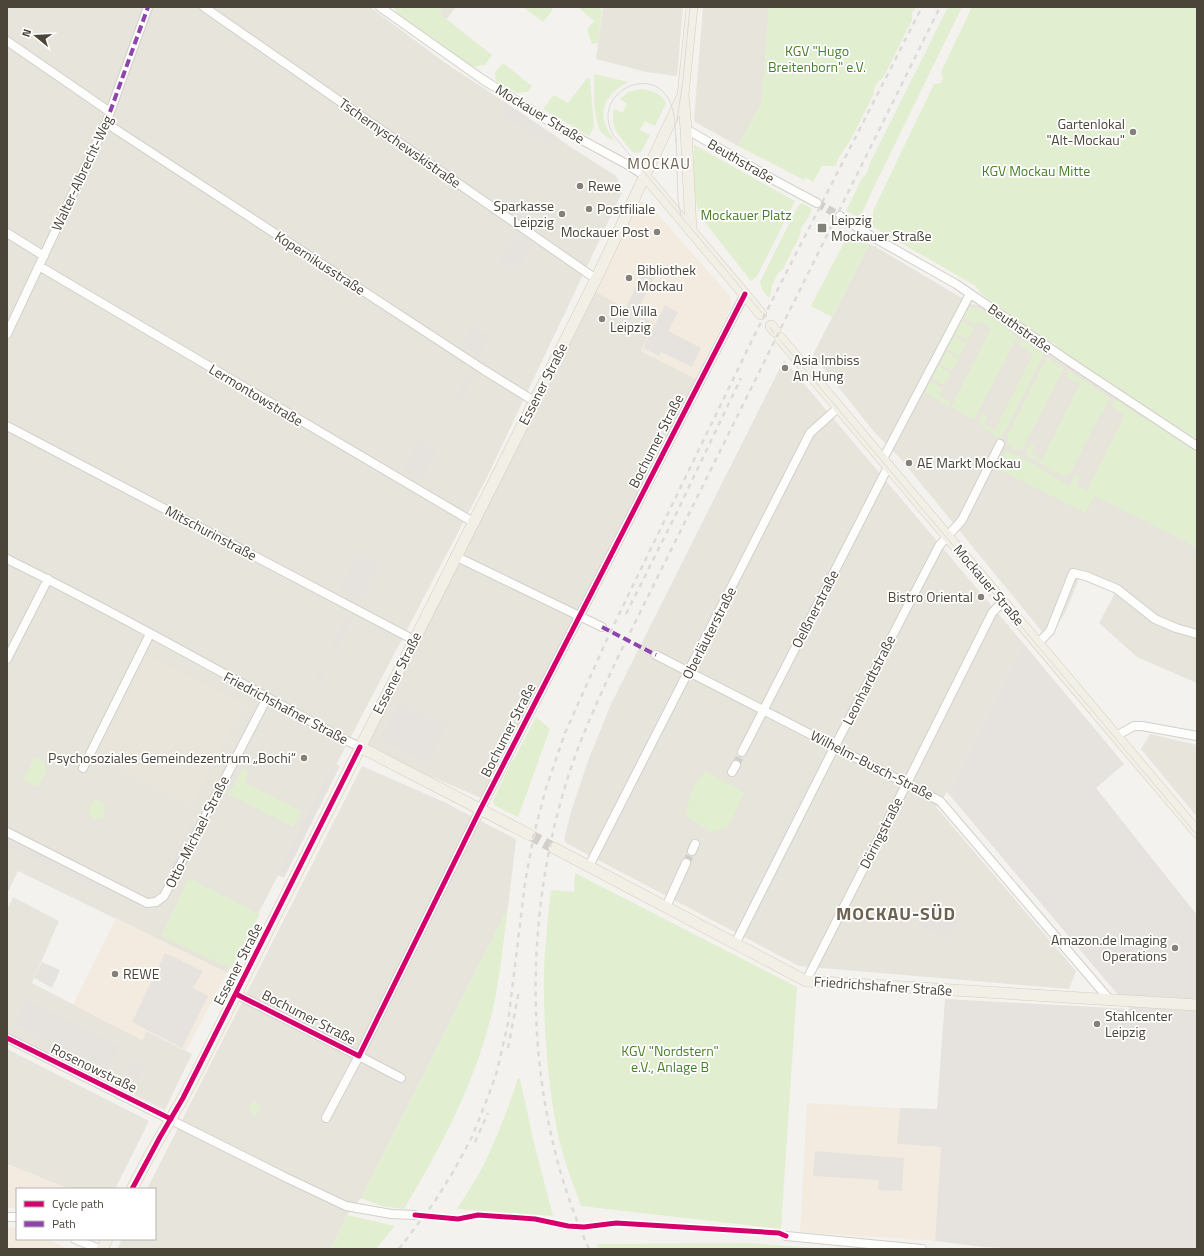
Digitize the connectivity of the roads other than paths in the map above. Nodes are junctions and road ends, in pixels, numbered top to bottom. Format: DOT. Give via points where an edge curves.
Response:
graph roads {
  1 [pos="148,7"];
  2 [pos="204,7"];
  3 [pos="380,7"];
  4 [pos="692,7"];
  5 [pos="7,41"];
  6 [pos="683,95"];
  7 [pos="110,112"];
  8 [pos="106,123"];
  9 [pos="686,130"];
  10 [pos="645,176"];
  11 [pos="817,203"];
  12 [pos="840,216"];
  13 [pos="691,227"];
  14 [pos="7,233"];
  15 [pos="44,256"];
  16 [pos="39,266"];
  17 [pos="596,279"];
  18 [pos="745,294"];
  19 [pos="970,294"];
  20 [pos="762,314"];
  21 [pos="775,331"];
  22 [pos="7,334"];
  23 [pos="534,401"];
  24 [pos="838,407"];
  25 [pos="7,426"];
  26 [pos="1000,444"];
  27 [pos="1197,446"];
  28 [pos="886,462"];
  29 [pos="473,522"];
  30 [pos="948,536"];
  31 [pos="455,556"];
  32 [pos="7,559"];
  33 [pos="48,579"];
  34 [pos="1002,601"];
  35 [pos="580,616"];
  36 [pos="602,628"];
  37 [pos="150,634"];
  38 [pos="1197,634"];
  39 [pos="414,640"];
  40 [pos="1038,643"];
  41 [pos="656,655"];
  42 [pos="7,658"];
  43 [pos="689,671"];
  44 [pos="267,698"];
  45 [pos="763,709"];
  46 [pos="1116,736"];
  47 [pos="1197,736"];
  48 [pos="835,746"];
  49 [pos="360,747"];
  50 [pos="742,752"];
  51 [pos="83,768"];
  52 [pos="907,783"];
  53 [pos="480,810"];
  54 [pos="7,832"];
  55 [pos="1197,832"];
  56 [pos="530,835"];
  57 [pos="554,848"];
  58 [pos="686,863"];
  59 [pos="589,866"];
  60 [pos="666,907"];
  61 [pos="735,944"];
  62 [pos="806,981"];
  63 [pos="236,994"];
  64 [pos="1109,999"];
  65 [pos="1197,1005"];
  66 [pos="7,1038"];
  67 [pos="358,1056"];
  68 [pos="400,1078"];
  69 [pos="326,1118"];
  70 [pos="171,1119"];
  71 [pos="133,1188"];
  72 [pos="415,1215"];
  73 [pos="786,1236"];
  74 [pos="77,1240"];
  75 [pos="106,1240"];
  76 [pos="99,1249"];
  77 [pos="102,1249"];
  78 [pos="922,1249"];
  1 -- 7 [label="street, Walter-Albrecht-Weg"];
  2 -- 17 [label="street, Tschernyschewskistraße"];
  3 -- 10 [label="street, Mockauer Straße" via="482,79 560,128"];
  4 -- 6 [label="main road"];
  5 -- 7 [label="street"];
  6 -- 9 [label="main road"];
  6 -- 10 [label="main road, Essener Straße"];
  7 -- 8 [label="street, Walter-Albrecht-Weg"];
  8 -- 15 [label="street, Walter-Albrecht-Weg"];
  8 -- 23 [label="street, Kopernikusstraße"];
  9 -- 11 [label="street, Beuthstraße"];
  9 -- 13 [label="main road"];
  10 -- 13 [label="main road, Mockauer Straße"];
  10 -- 17 [label="main road, Essener Straße"];
  12 -- 19 [label="street, Beuthstraße"];
  13 -- 18 [label="main road, Mockauer Straße"];
  14 -- 15 [label="street"];
  15 -- 16 [label="street, Walter-Albrecht-Weg"];
  16 -- 22 [label="street, Walter-Albrecht-Weg"];
  16 -- 29 [label="street, Lermontowstraße"];
  17 -- 23 [label="main road, Essener Straße"];
  18 -- 20 [label="main road, Mockauer Straße"];
  18 -- 35 [label="street, Bochumer Straße"];
  19 -- 27 [label="street, Beuthstraße"];
  19 -- 28 [label="street, Oelßnerstraße"];
  21 -- 24 [label="main road, Mockauer Straße"];
  23 -- 29 [label="main road, Essener Straße"];
  24 -- 28 [label="main road, Mockauer Straße"];
  24 -- 43 [label="street, Oberläuterstraße" via="810,433"];
  25 -- 39 [label="street, Mitschurinstraße"];
  26 -- 30 [label="street, Leonhardtstraße" via="962,520"];
  28 -- 30 [label="main road, Mockauer Straße"];
  28 -- 45 [label="street, Oelßnerstraße"];
  29 -- 31 [label="main road, Essener Straße"];
  30 -- 34 [label="main road, Mockauer Straße"];
  30 -- 48 [label="street, Leonhardtstraße" via="939,546"];
  31 -- 35 [label="street"];
  31 -- 39 [label="main road, Essener Straße"];
  32 -- 33 [label="street, Friedrichshafner Straße"];
  33 -- 37 [label="street, Friedrichshafner Straße"];
  33 -- 42 [label="street"];
  34 -- 40 [label="main road, Mockauer Straße"];
  34 -- 52 [label="street, Döringstraße" via="992,614"];
  35 -- 36 [label="street"];
  35 -- 53 [label="street, Bochumer Straße"];
  37 -- 44 [label="street, Friedrichshafner Straße"];
  37 -- 51 [label="street"];
  38 -- 40 [label="street" via="1155,619 1117,589 1073,573 1050,631"];
  39 -- 49 [label="main road, Essener Straße"];
  40 -- 46 [label="main road, Mockauer Straße"];
  41 -- 43 [label="street, Wilhelm-Busch-Straße"];
  43 -- 45 [label="street, Wilhelm-Busch-Straße"];
  43 -- 59 [label="street, Oberläuterstraße"];
  44 -- 49 [label="street, Friedrichshafner Straße"];
  44 -- 54 [label="street, Otto-Michael-Straße" via="164,896 156,902 147,903"];
  45 -- 48 [label="street, Wilhelm-Busch-Straße"];
  45 -- 50 [label="street, Oelßnerstraße"];
  46 -- 47 [label="street" via="1126,729 1142,726"];
  46 -- 55 [label="main road, Mockauer Straße"];
  48 -- 52 [label="street, Wilhelm-Busch-Straße"];
  48 -- 61 [label="street, Leonhardtstraße"];
  49 -- 53 [label="main road, Friedrichshafner Straße"];
  49 -- 63 [label="main road, Essener Straße"];
  52 -- 62 [label="street, Döringstraße"];
  52 -- 64 [label="street, Wilhelm-Busch-Straße" via="940,801"];
  53 -- 56 [label="main road, Friedrichshafner Straße"];
  53 -- 67 [label="street, Bochumer Straße"];
  57 -- 59 [label="main road, Friedrichshafner Straße"];
  58 -- 60 [label="street"];
  59 -- 60 [label="main road, Friedrichshafner Straße"];
  60 -- 61 [label="main road, Friedrichshafner Straße"];
  61 -- 62 [label="main road, Friedrichshafner Straße"];
  62 -- 64 [label="main road, Friedrichshafner Straße"];
  63 -- 67 [label="street, Bochumer Straße"];
  63 -- 70 [label="main road, Essener Straße"];
  64 -- 65 [label="main road, Friedrichshafner Straße"];
  66 -- 70 [label="street, Rosenowstraße"];
  67 -- 68 [label="street, Bochumer Straße"];
  67 -- 69 [label="street, Bochumer Straße"];
  70 -- 71 [label="main road, Essener Straße"];
  70 -- 72 [label="street, Rosenowstraße" via="346,1206 391,1214"];
  73 -- 78 [label="street"];
  74 -- 76 [label="street"];
  75 -- 77 [label="main road"];
}
